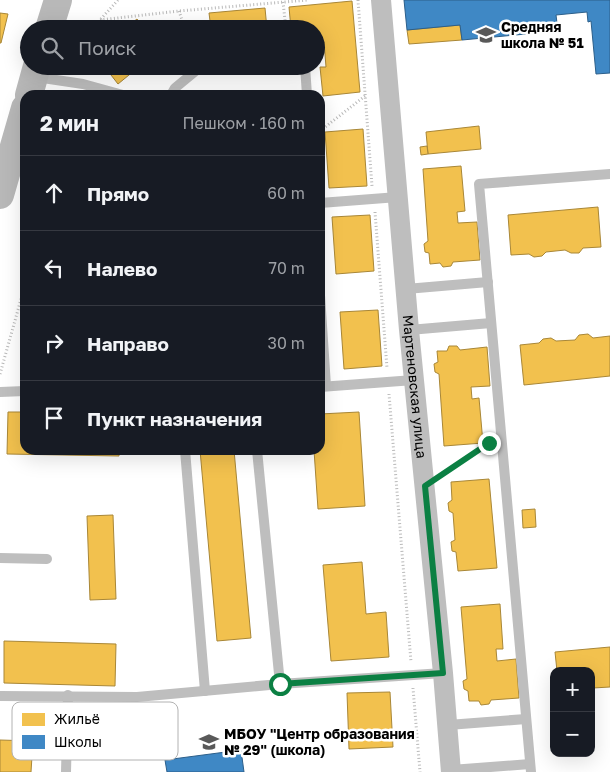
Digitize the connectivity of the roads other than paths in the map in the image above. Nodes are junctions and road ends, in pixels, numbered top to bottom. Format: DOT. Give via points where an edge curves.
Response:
graph roads {
  1 [pos="58,0"];
  2 [pos="381,0"];
  3 [pos="52,20"];
  4 [pos="191,75"];
  5 [pos="306,75"];
  6 [pos="33,79"];
  7 [pos="105,90"];
  8 [pos="174,90"];
  9 [pos="307,90"];
  10 [pos="20,125"];
  11 [pos="610,174"];
  12 [pos="0,195"];
  13 [pos="398,197"];
  14 [pos="325,203"];
  15 [pos="488,282"];
  16 [pos="406,289"];
  17 [pos="491,323"];
  18 [pos="409,330"];
  19 [pos="414,380"];
  20 [pos="325,386"];
  21 [pos="20,391"];
  22 [pos="0,392"];
  23 [pos="186,455"];
  24 [pos="257,455"];
  25 [pos="0,558"];
  26 [pos="46,559"];
  27 [pos="443,673"];
  28 [pos="280,684"];
  29 [pos="205,691"];
  30 [pos="68,695"];
  31 [pos="0,696"];
  32 [pos="68,702"];
  33 [pos="526,719"];
  34 [pos="448,725"];
  35 [pos="531,768"];
  36 [pos="451,771"];
  1 -- 3 [label="main road"];
  2 -- 13 [label="street, Мартеновская улица"];
  4 -- 8 [label="lane"];
  5 -- 9 [label="lane"];
  6 -- 7 [label="lane" via="83,84"];
  10 -- 12 [label="main road"];
  11 -- 15 [label="lane" via="479,184"];
  13 -- 14 [label="lane"];
  13 -- 16 [label="street, Мартеновская улица"];
  15 -- 16 [label="lane"];
  15 -- 17 [label="lane"];
  16 -- 18 [label="street, Мартеновская улица"];
  17 -- 18 [label="lane"];
  17 -- 33 [label="lane"];
  18 -- 19 [label="street, Мартеновская улица"];
  19 -- 20 [label="lane"];
  19 -- 27 [label="street, Мартеновская улица"];
  21 -- 22 [label="lane"];
  23 -- 29 [label="lane"];
  24 -- 28 [label="lane"];
  25 -- 26 [label="lane"];
  27 -- 28 [label="lane"];
  27 -- 34 [label="street, Мартеновская улица"];
  28 -- 29 [label="lane"];
  29 -- 30 [label="lane" via="137,697"];
  30 -- 31 [label="lane"];
  30 -- 32 [label="lane"];
  33 -- 34 [label="lane"];
  33 -- 35 [label="lane"];
  34 -- 36 [label="street, Мартеновская улица"];
  35 -- 36 [label="lane"];
}
